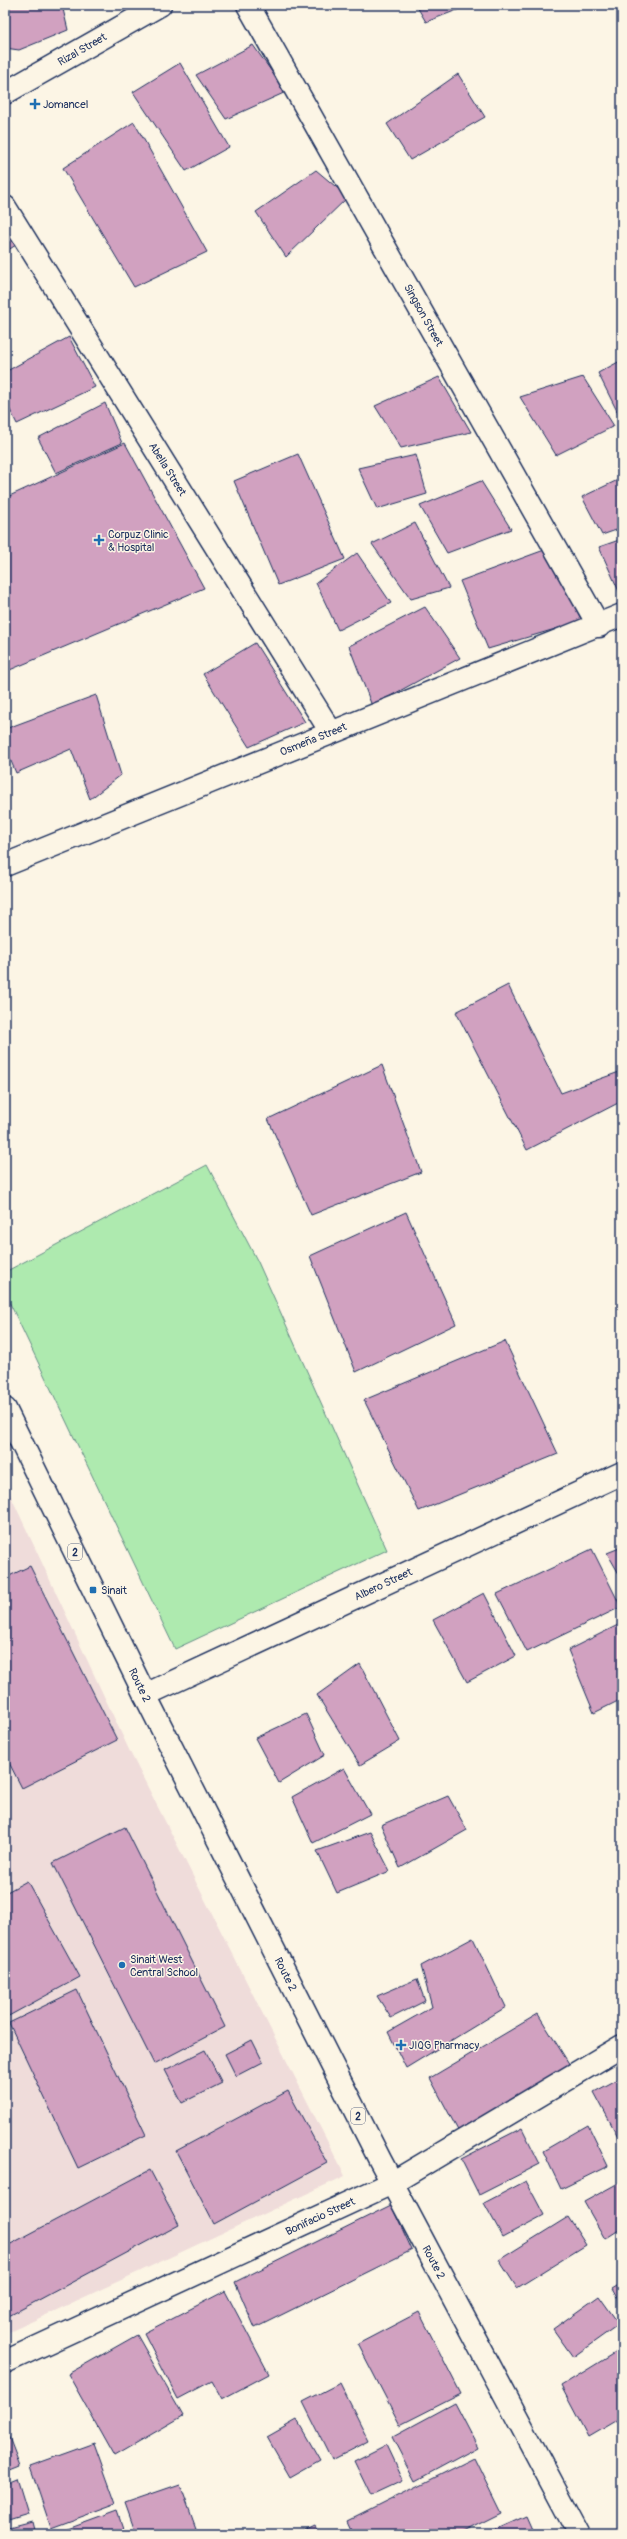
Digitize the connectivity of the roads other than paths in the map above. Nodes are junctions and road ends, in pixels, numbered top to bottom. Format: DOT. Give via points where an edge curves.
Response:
graph roads {
  1 [pos="160,5"];
  2 [pos="248,5"];
  3 [pos="5,92"];
  4 [pos="5,207"];
  5 [pos="622,615"];
  6 [pos="599,626"];
  7 [pos="331,732"];
  8 [pos="5,865"];
  9 [pos="5,1409"];
  10 [pos="622,1473"];
  11 [pos="145,1695"];
  12 [pos="622,2046"];
  13 [pos="392,2183"];
  14 [pos="5,2362"];
  15 [pos="579,2534"];
  1 -- 3 [label="main road, Rizal Street"];
  2 -- 6 [label="main road, Singson Street"];
  4 -- 7 [label="main road, Abella Street"];
  5 -- 6 [label="main road, Osmeña Street"];
  6 -- 7 [label="main road, Osmeña Street"];
  7 -- 8 [label="main road, Osmeña Street"];
  9 -- 11 [label="main road, Route 2 / 2"];
  10 -- 11 [label="main road, Albero Street"];
  11 -- 13 [label="main road, Route 2 / 2"];
  12 -- 13 [label="main road, Bonifacio Street"];
  13 -- 14 [label="main road, Bonifacio Street"];
  13 -- 15 [label="main road, Route 2 / 2"];
}
